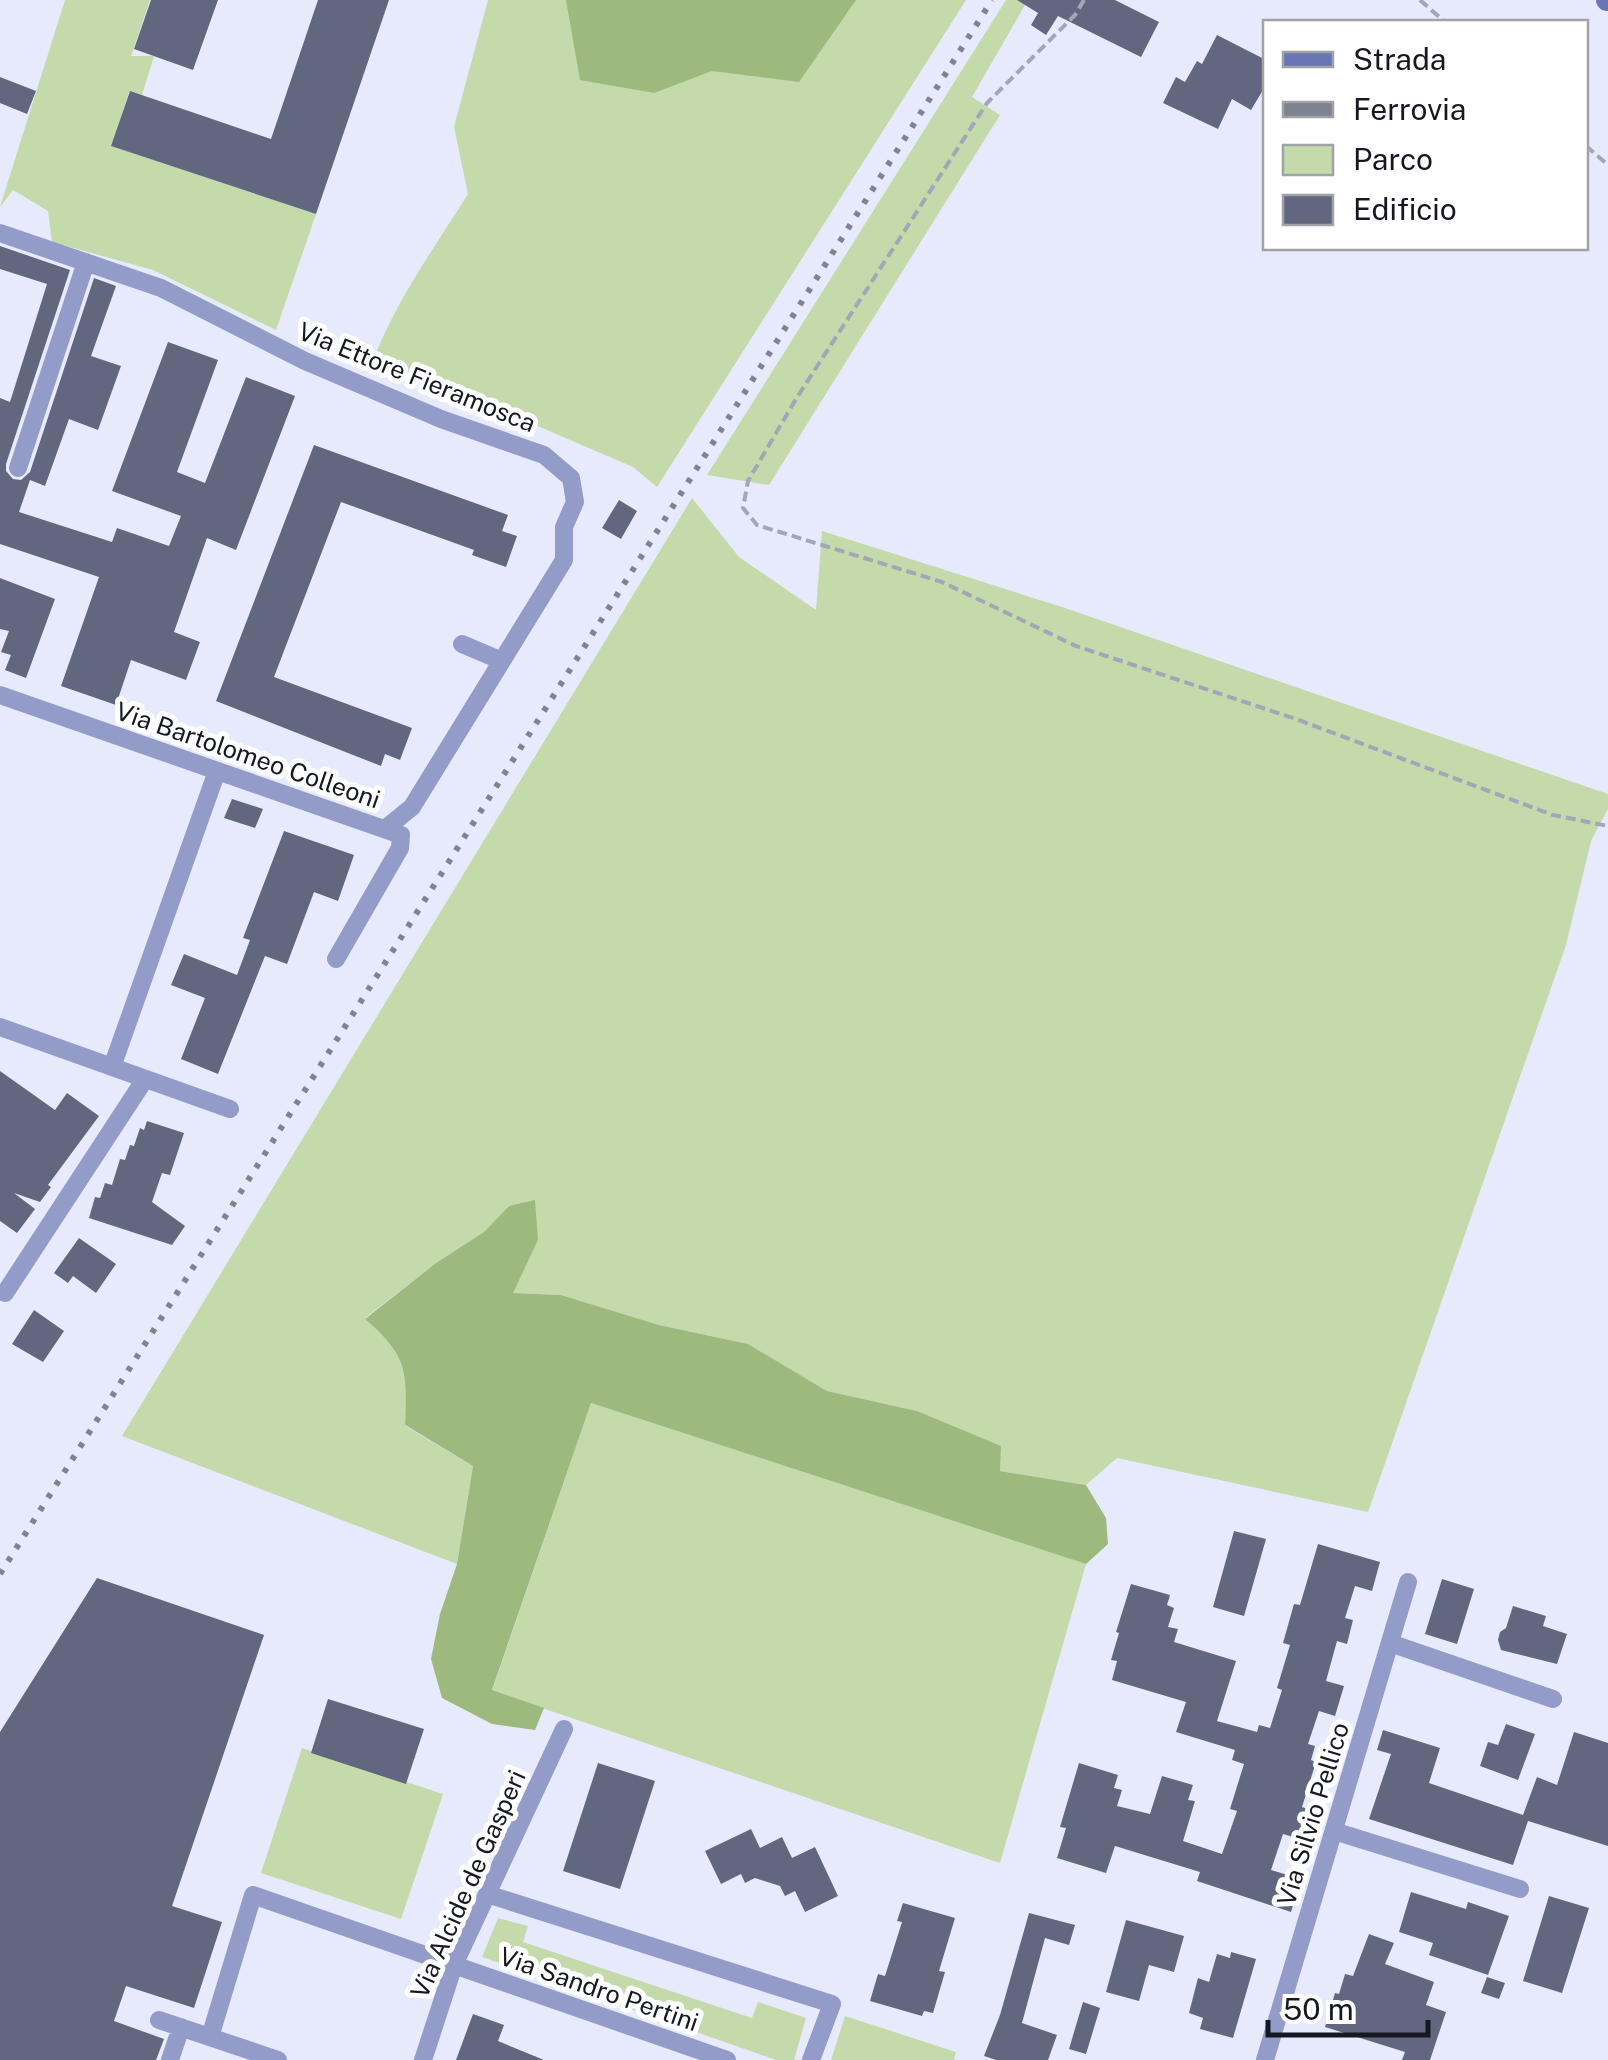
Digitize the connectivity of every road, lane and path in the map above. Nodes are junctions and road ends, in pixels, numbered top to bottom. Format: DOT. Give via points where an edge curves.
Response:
graph roads {
  1 [pos="1084,0"];
  2 [pos="1420,0"];
  3 [pos="1443,20"];
  4 [pos="1588,148"];
  5 [pos="1608,165"];
  6 [pos="0,233"];
  7 [pos="86,262"];
  8 [pos="18,468"];
  9 [pos="462,644"];
  10 [pos="502,661"];
  11 [pos="0,695"];
  12 [pos="217,770"];
  13 [pos="1608,826"];
  14 [pos="385,829"];
  15 [pos="336,960"];
  16 [pos="0,1027"];
  17 [pos="112,1067"];
  18 [pos="145,1079"];
  19 [pos="230,1109"];
  20 [pos="5,1293"];
  21 [pos="1408,1582"];
  22 [pos="1390,1643"];
  23 [pos="1553,1699"];
  24 [pos="564,1730"];
  25 [pos="1334,1831"];
  26 [pos="1520,1889"];
  27 [pos="487,1894"];
  28 [pos="454,1965"];
  29 [pos="159,2020"];
  30 [pos="181,2027"];
  31 [pos="210,2037"];
  32 [pos="170,2060"];
  33 [pos="278,2060"];
  34 [pos="423,2060"];
  35 [pos="726,2060"];
  36 [pos="811,2060"];
  37 [pos="1265,2060"];
  1 -- 13 [label="path" via="988,104 796,399 748,481 743,508 756,526 942,582 1076,646 1296,718 1553,816"];
  2 -- 3 [label="path"];
  4 -- 5 [label="path"];
  6 -- 7 [label="street, Via Ettore Fieramosca"];
  7 -- 8 [label="street"];
  7 -- 10 [label="street, Via Ettore Fieramosca" via="162,288 305,362 544,455 570,478 574,502 564,527 564,560"];
  9 -- 10 [label="street"];
  10 -- 14 [label="street, Via Ettore Fieramosca" via="412,807"];
  11 -- 12 [label="street, Via Bartolomeo Colleoni"];
  12 -- 14 [label="street, Via Bartolomeo Colleoni"];
  12 -- 17 [label="street"];
  14 -- 15 [label="street, Via Bartolomeo Colleoni" via="402,835 400,848"];
  16 -- 17 [label="street"];
  17 -- 18 [label="street"];
  18 -- 19 [label="street"];
  18 -- 20 [label="street"];
  21 -- 22 [label="street, Via Silvio Pellico"];
  22 -- 23 [label="street"];
  22 -- 25 [label="street, Via Silvio Pellico"];
  24 -- 27 [label="street, Via Alcide de Gasperi"];
  25 -- 26 [label="street"];
  25 -- 37 [label="street, Via Silvio Pellico"];
  27 -- 28 [label="street, Via Alcide de Gasperi"];
  27 -- 36 [label="street" via="832,2004"];
  28 -- 31 [label="street, Via Sandro Pertini" via="254,1895"];
  28 -- 34 [label="street, Via Alcide de Gasperi"];
  28 -- 35 [label="street, Via Sandro Pertini"];
  29 -- 30 [label="street"];
  30 -- 31 [label="street"];
  30 -- 32 [label="street"];
  31 -- 33 [label="street"];
}
